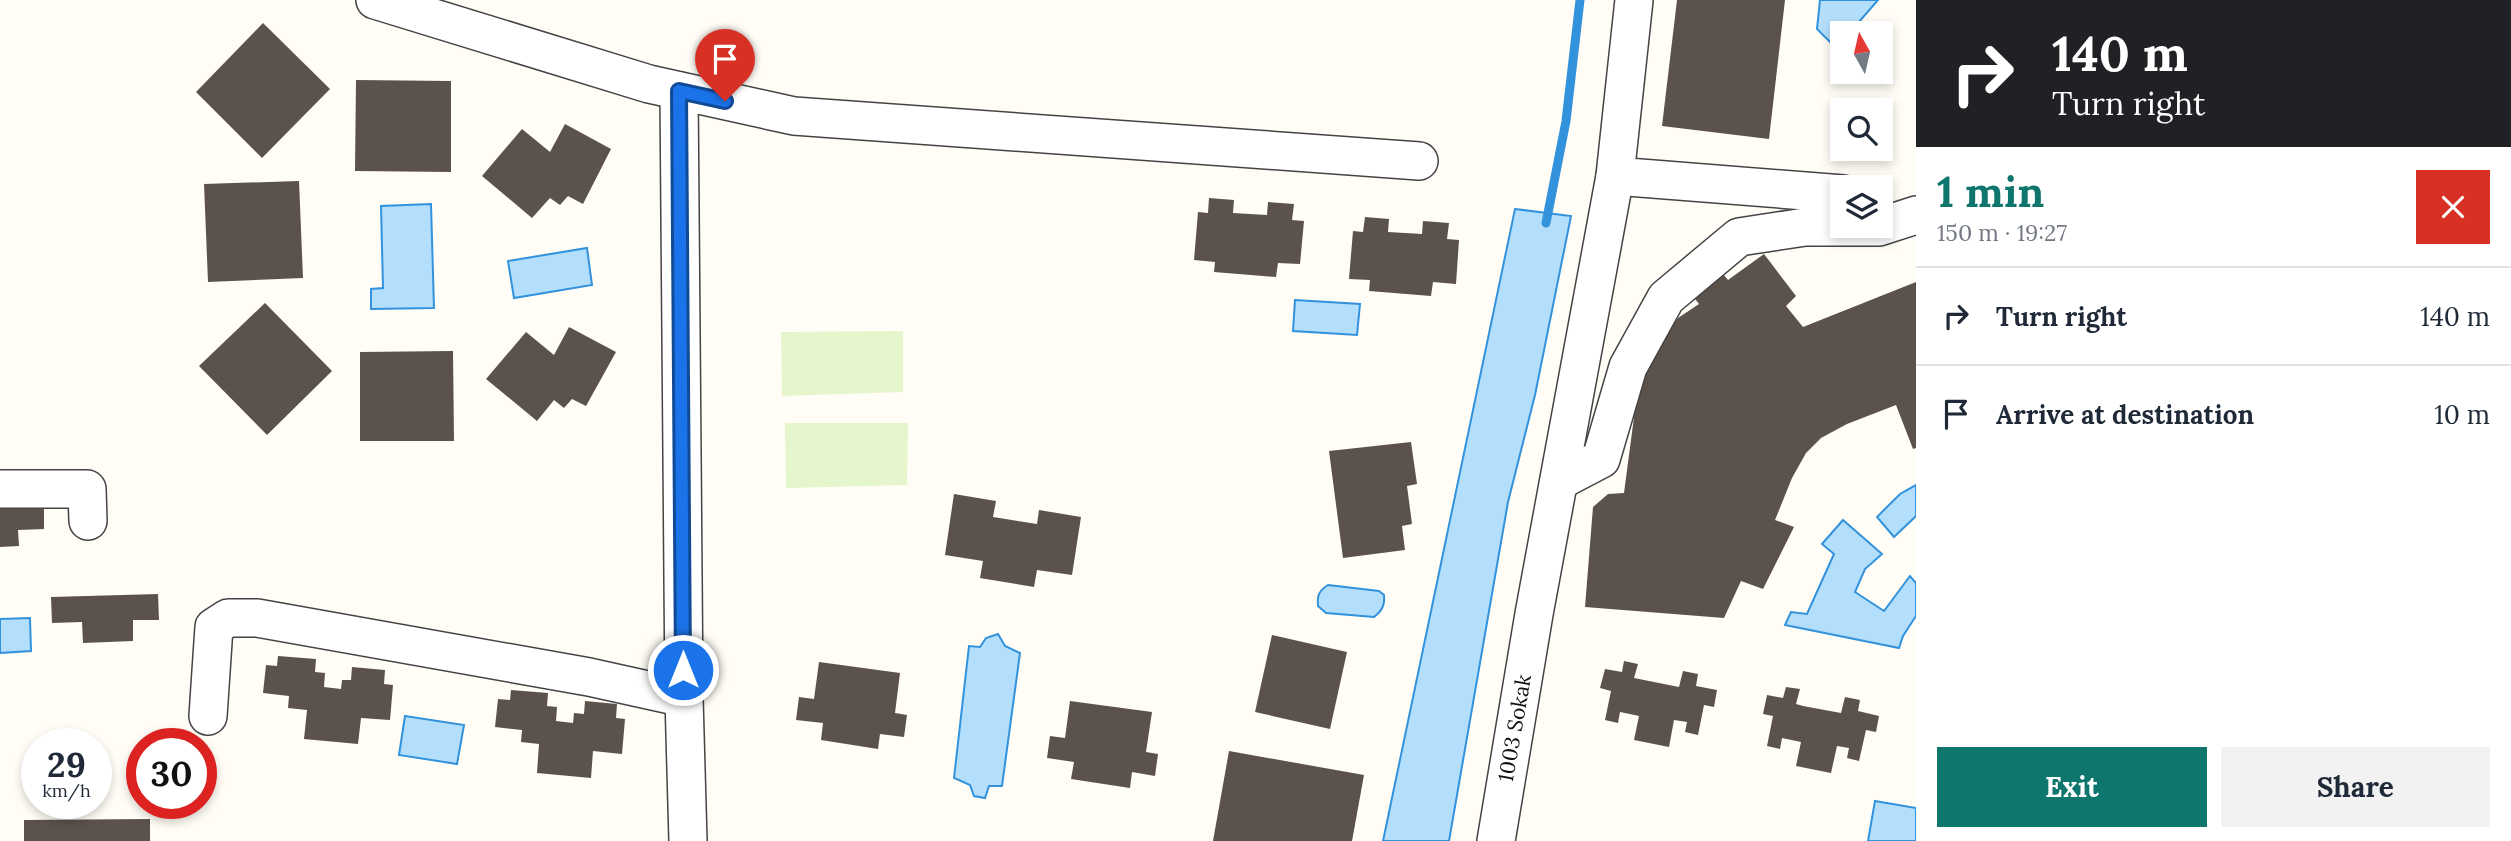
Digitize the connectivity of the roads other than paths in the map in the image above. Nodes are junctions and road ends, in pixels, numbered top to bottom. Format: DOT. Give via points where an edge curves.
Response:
graph roads {
  1 [pos="375,0"];
  2 [pos="1634,0"];
  3 [pos="679,91"];
  4 [pos="1419,161"];
  5 [pos="1615,176"];
  6 [pos="1830,193"];
  7 [pos="1893,198"];
  8 [pos="1916,200"];
  9 [pos="1916,215"];
  10 [pos="1559,481"];
  11 [pos="0,489"];
  12 [pos="88,521"];
  13 [pos="684,698"];
  14 [pos="208,716"];
  15 [pos="688,841"];
  16 [pos="1496,841"];
  1 -- 3 [label="street"];
  2 -- 5 [label="street, 1003 Sokak"];
  3 -- 4 [label="street" via="794,116"];
  3 -- 13 [label="street"];
  5 -- 6 [label="street"];
  5 -- 10 [label="street, 1003 Sokak"];
  7 -- 8 [label="street"];
  9 -- 10 [label="street" via="1879,227 1805,227 1739,237 1666,298 1628,367 1601,460"];
  10 -- 16 [label="street, 1003 Sokak"];
  11 -- 12 [label="street" via="86,489"];
  13 -- 14 [label="street" via="270,621 228,618 214,627"];
  13 -- 15 [label="street"];
}
